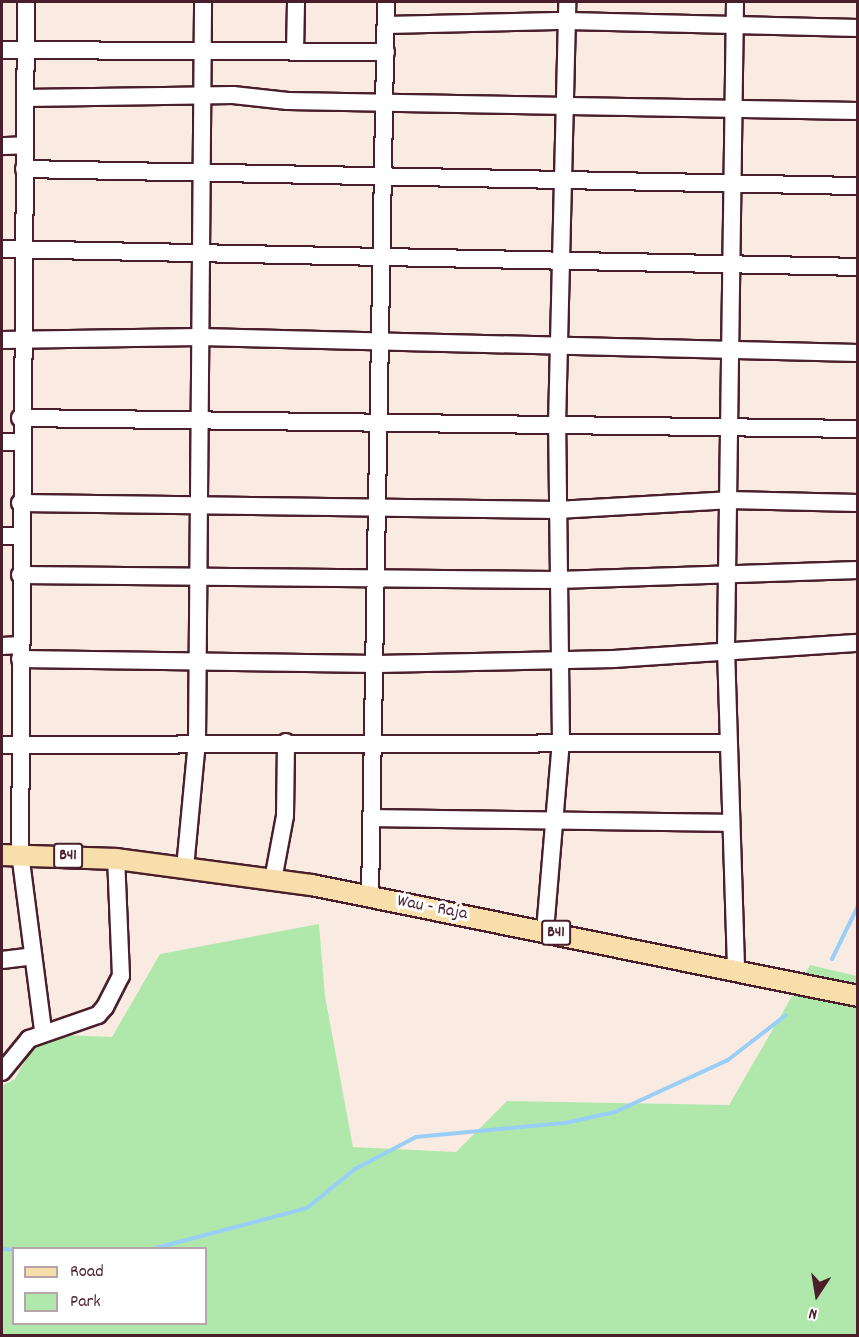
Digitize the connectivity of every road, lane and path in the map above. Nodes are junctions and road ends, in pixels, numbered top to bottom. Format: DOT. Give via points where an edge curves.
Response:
graph roads {
  1 [pos="26,2"];
  2 [pos="203,2"];
  3 [pos="296,2"];
  4 [pos="386,2"];
  5 [pos="567,2"];
  6 [pos="735,2"];
  7 [pos="568,21"];
  8 [pos="386,25"];
  9 [pos="734,28"];
  10 [pos="858,28"];
  11 [pos="2,50"];
  12 [pos="25,50"];
  13 [pos="203,51"];
  14 [pos="296,51"];
  15 [pos="386,52"];
  16 [pos="202,96"];
  17 [pos="25,98"];
  18 [pos="385,103"];
  19 [pos="566,104"];
  20 [pos="733,108"];
  21 [pos="858,111"];
  22 [pos="25,145"];
  23 [pos="2,146"];
  24 [pos="24,169"];
  25 [pos="202,173"];
  26 [pos="384,177"];
  27 [pos="562,180"];
  28 [pos="732,184"];
  29 [pos="858,186"];
  30 [pos="2,249"];
  31 [pos="24,249"];
  32 [pos="201,256"];
  33 [pos="383,259"];
  34 [pos="561,262"];
  35 [pos="731,265"];
  36 [pos="858,267"];
  37 [pos="200,337"];
  38 [pos="2,340"];
  39 [pos="20,340"];
  40 [pos="381,341"];
  41 [pos="559,345"];
  42 [pos="730,350"];
  43 [pos="858,353"];
  44 [pos="21,418"];
  45 [pos="200,420"];
  46 [pos="380,423"];
  47 [pos="557,425"];
  48 [pos="729,428"];
  49 [pos="858,429"];
  50 [pos="2,442"];
  51 [pos="21,442"];
  52 [pos="728,500"];
  53 [pos="21,503"];
  54 [pos="858,503"];
  55 [pos="199,505"];
  56 [pos="379,507"];
  57 [pos="557,510"];
  58 [pos="2,536"];
  59 [pos="20,536"];
  60 [pos="858,570"];
  61 [pos="728,573"];
  62 [pos="20,575"];
  63 [pos="198,578"];
  64 [pos="558,580"];
  65 [pos="378,581"];
  66 [pos="858,643"];
  67 [pos="2,646"];
  68 [pos="726,649"];
  69 [pos="20,652"];
  70 [pos="558,660"];
  71 [pos="197,662"];
  72 [pos="377,664"];
  73 [pos="197,741"];
  74 [pos="286,742"];
  75 [pos="561,742"];
  76 [pos="375,743"];
  77 [pos="728,743"];
  78 [pos="19,744"];
  79 [pos="2,745"];
  80 [pos="375,818"];
  81 [pos="555,822"];
  82 [pos="731,823"];
  83 [pos="11,854"];
  84 [pos="116,859"];
  85 [pos="185,868"];
  86 [pos="273,880"];
  87 [pos="370,897"];
  88 [pos="545,931"];
  89 [pos="33,956"];
  90 [pos="2,960"];
  91 [pos="736,972"];
  92 [pos="858,996"];
  93 [pos="43,1030"];
  94 [pos="2,1072"];
  1 -- 12 [label="street"];
  2 -- 13 [label="street"];
  3 -- 14 [label="street"];
  4 -- 8 [label="street"];
  5 -- 7 [label="street"];
  6 -- 9 [label="street"];
  7 -- 8 [label="street"];
  7 -- 9 [label="street"];
  7 -- 19 [label="street"];
  8 -- 15 [label="street"];
  9 -- 10 [label="street"];
  9 -- 20 [label="street"];
  11 -- 12 [label="street"];
  12 -- 13 [label="street"];
  12 -- 17 [label="street"];
  13 -- 14 [label="street"];
  13 -- 16 [label="street"];
  14 -- 15 [label="street"];
  15 -- 18 [label="street"];
  16 -- 17 [label="street"];
  16 -- 18 [label="street"];
  16 -- 25 [label="street"];
  17 -- 22 [label="street"];
  18 -- 19 [label="street"];
  18 -- 26 [label="street"];
  19 -- 20 [label="street"];
  19 -- 27 [label="street"];
  20 -- 21 [label="street"];
  20 -- 28 [label="street"];
  22 -- 23 [label="street"];
  22 -- 24 [label="street"];
  24 -- 25 [label="street"];
  24 -- 31 [label="street"];
  25 -- 26 [label="street"];
  25 -- 32 [label="street"];
  26 -- 27 [label="street"];
  26 -- 33 [label="street"];
  27 -- 28 [label="street"];
  27 -- 34 [label="street"];
  28 -- 29 [label="street"];
  28 -- 35 [label="street"];
  30 -- 31 [label="street"];
  31 -- 32 [label="street"];
  31 -- 39 [label="street"];
  32 -- 33 [label="street"];
  32 -- 37 [label="street"];
  33 -- 34 [label="street"];
  33 -- 40 [label="street"];
  34 -- 35 [label="street"];
  34 -- 41 [label="street"];
  35 -- 36 [label="street"];
  35 -- 42 [label="street"];
  37 -- 39 [label="street"];
  37 -- 40 [label="street"];
  37 -- 45 [label="street"];
  38 -- 39 [label="street"];
  39 -- 44 [label="street"];
  40 -- 41 [label="street"];
  40 -- 46 [label="street"];
  41 -- 42 [label="street"];
  41 -- 47 [label="street"];
  42 -- 43 [label="street"];
  42 -- 48 [label="street"];
  44 -- 45 [label="street"];
  44 -- 51 [label="street"];
  45 -- 46 [label="street"];
  45 -- 55 [label="street"];
  46 -- 47 [label="street"];
  46 -- 56 [label="street"];
  47 -- 48 [label="street"];
  47 -- 57 [label="street"];
  48 -- 49 [label="street"];
  48 -- 52 [label="street"];
  50 -- 51 [label="street"];
  51 -- 53 [label="street"];
  52 -- 54 [label="street"];
  52 -- 57 [label="street"];
  52 -- 61 [label="street"];
  53 -- 55 [label="street"];
  53 -- 59 [label="street"];
  55 -- 56 [label="street"];
  55 -- 63 [label="street"];
  56 -- 57 [label="street"];
  56 -- 65 [label="street"];
  57 -- 64 [label="street"];
  58 -- 59 [label="street"];
  59 -- 62 [label="street"];
  60 -- 61 [label="street"];
  61 -- 64 [label="street"];
  61 -- 68 [label="street"];
  62 -- 63 [label="street"];
  62 -- 69 [label="street"];
  63 -- 65 [label="street"];
  63 -- 71 [label="street"];
  64 -- 65 [label="street"];
  64 -- 70 [label="street"];
  65 -- 72 [label="street"];
  66 -- 68 [label="street"];
  67 -- 69 [label="street"];
  68 -- 70 [label="street"];
  68 -- 77 [label="street"];
  69 -- 71 [label="street"];
  69 -- 78 [label="street"];
  70 -- 72 [label="street"];
  70 -- 75 [label="street"];
  71 -- 72 [label="street"];
  71 -- 73 [label="street"];
  72 -- 76 [label="street"];
  73 -- 74 [label="street"];
  73 -- 78 [label="street"];
  73 -- 85 [label="street"];
  74 -- 76 [label="street"];
  74 -- 86 [label="street" via="285,816"];
  75 -- 76 [label="street"];
  75 -- 77 [label="street"];
  75 -- 81 [label="street"];
  76 -- 80 [label="street"];
  77 -- 82 [label="street"];
  78 -- 79 [label="street"];
  78 -- 83 [label="street"];
  80 -- 81 [label="street"];
  80 -- 87 [label="street"];
  81 -- 82 [label="street"];
  81 -- 88 [label="street"];
  82 -- 91 [label="street"];
  83 -- 84 [label="main road, Wau - Raja / B41"];
  83 -- 89 [label="street"];
  84 -- 85 [label="main road, Wau - Raja / B41"];
  84 -- 93 [label="street" via="121,976 98,1015"];
  85 -- 86 [label="main road, Wau - Raja / B41"];
  86 -- 87 [label="main road, Wau - Raja / B41"];
  87 -- 88 [label="main road, Wau - Raja / B41"];
  88 -- 91 [label="main road, Wau - Raja / B41"];
  89 -- 90 [label="street"];
  89 -- 93 [label="street"];
  91 -- 92 [label="main road, Wau - Raja / B41"];
  93 -- 94 [label="street" via="29,1039"];
}
